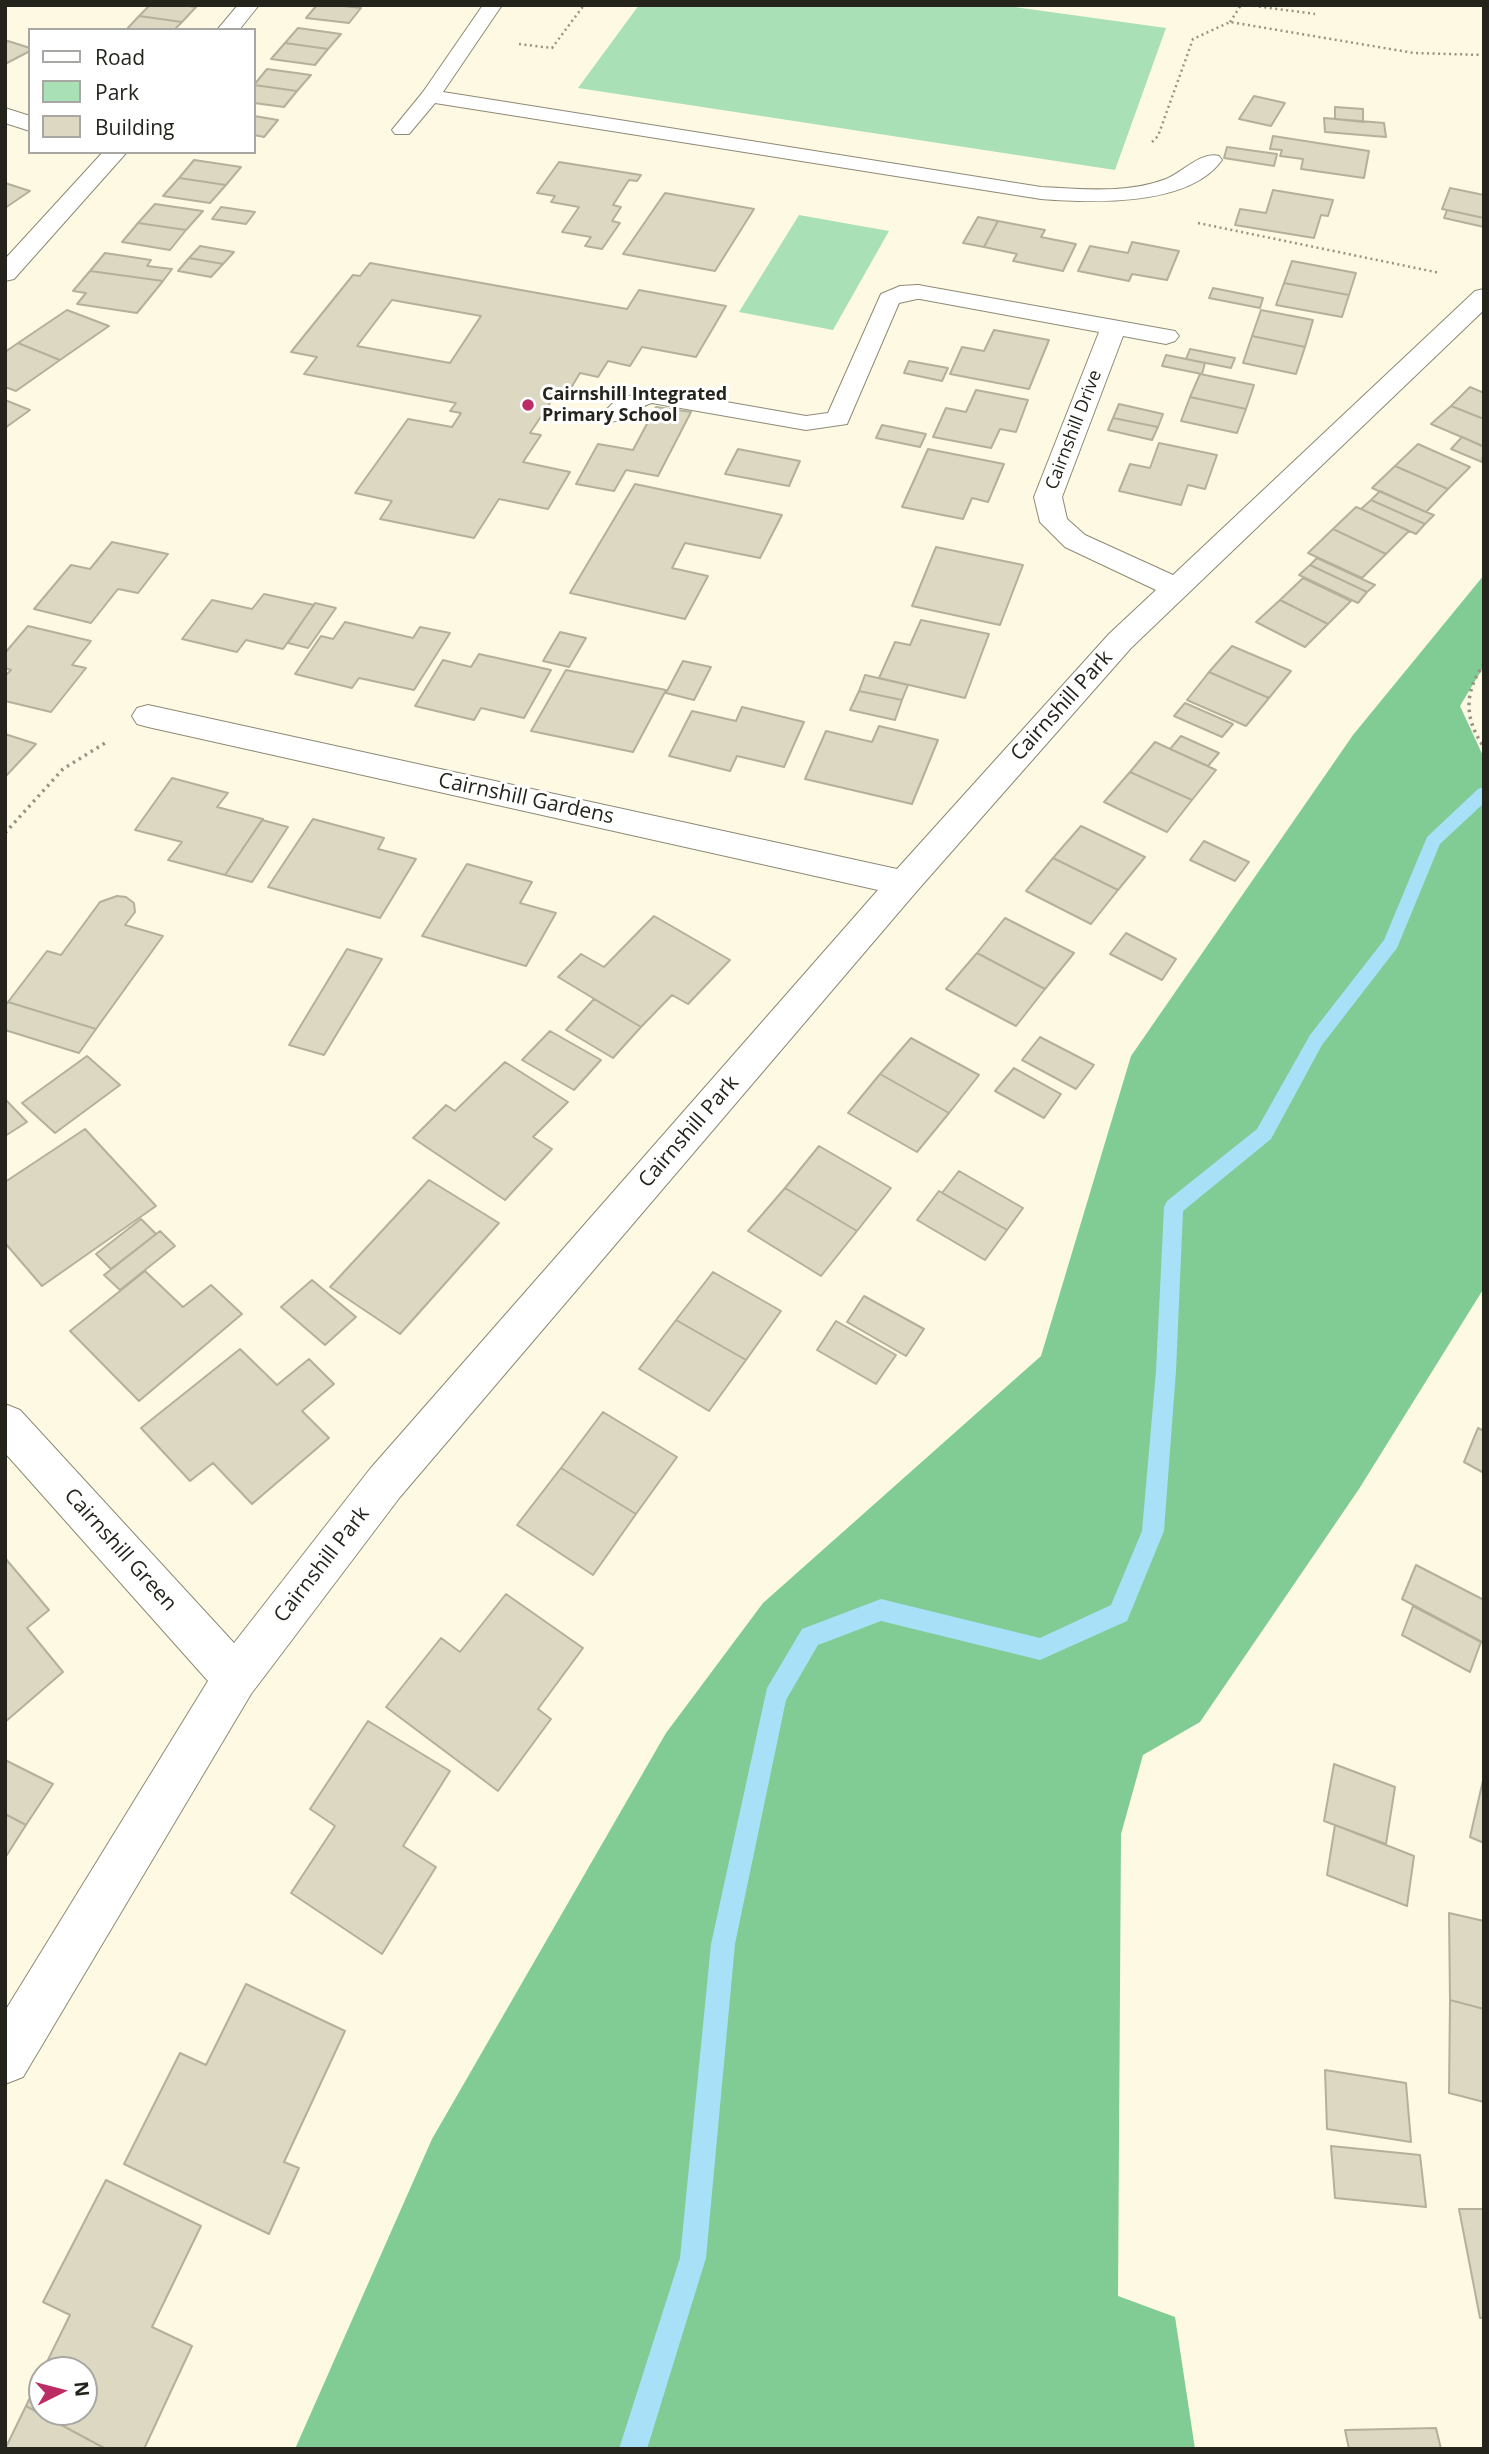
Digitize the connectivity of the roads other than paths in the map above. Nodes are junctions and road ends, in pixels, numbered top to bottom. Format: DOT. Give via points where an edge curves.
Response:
graph roads {
  1 [pos="249,5"];
  2 [pos="493,5"];
  3 [pos="229,28"];
  4 [pos="430,96"];
  5 [pos="5,115"];
  6 [pos="28,123"];
  7 [pos="402,130"];
  8 [pos="112,154"];
  9 [pos="1212,160"];
  10 [pos="5,274"];
  11 [pos="918,292"];
  12 [pos="1484,296"];
  13 [pos="1114,327"];
  14 [pos="1166,336"];
  15 [pos="612,416"];
  16 [pos="1175,587"];
  17 [pos="148,716"];
  18 [pos="904,883"];
  19 [pos="5,1423"];
  20 [pos="235,1678"];
  21 [pos="5,2059"];
  1 -- 3 [label="street"];
  2 -- 4 [label="lane"];
  4 -- 7 [label="lane"];
  4 -- 9 [label="lane" via="1041,193 1107,196 1149,191 1199,172"];
  5 -- 6 [label="street"];
  8 -- 10 [label="street"];
  11 -- 13 [label="street"];
  11 -- 15 [label="lane" via="890,299 838,419 806,423 652,396 631,401"];
  12 -- 16 [label="street, Cairnshill Park"];
  13 -- 14 [label="street"];
  13 -- 16 [label="street, Cairnshill Drive" via="1048,497 1054,522 1075,541"];
  16 -- 18 [label="street, Cairnshill Park" via="1120,641"];
  17 -- 18 [label="street, Cairnshill Gardens"];
  18 -- 20 [label="street, Cairnshill Park" via="385,1483"];
  19 -- 20 [label="street, Cairnshill Green"];
  20 -- 21 [label="street, Cairnshill Park"];
}
